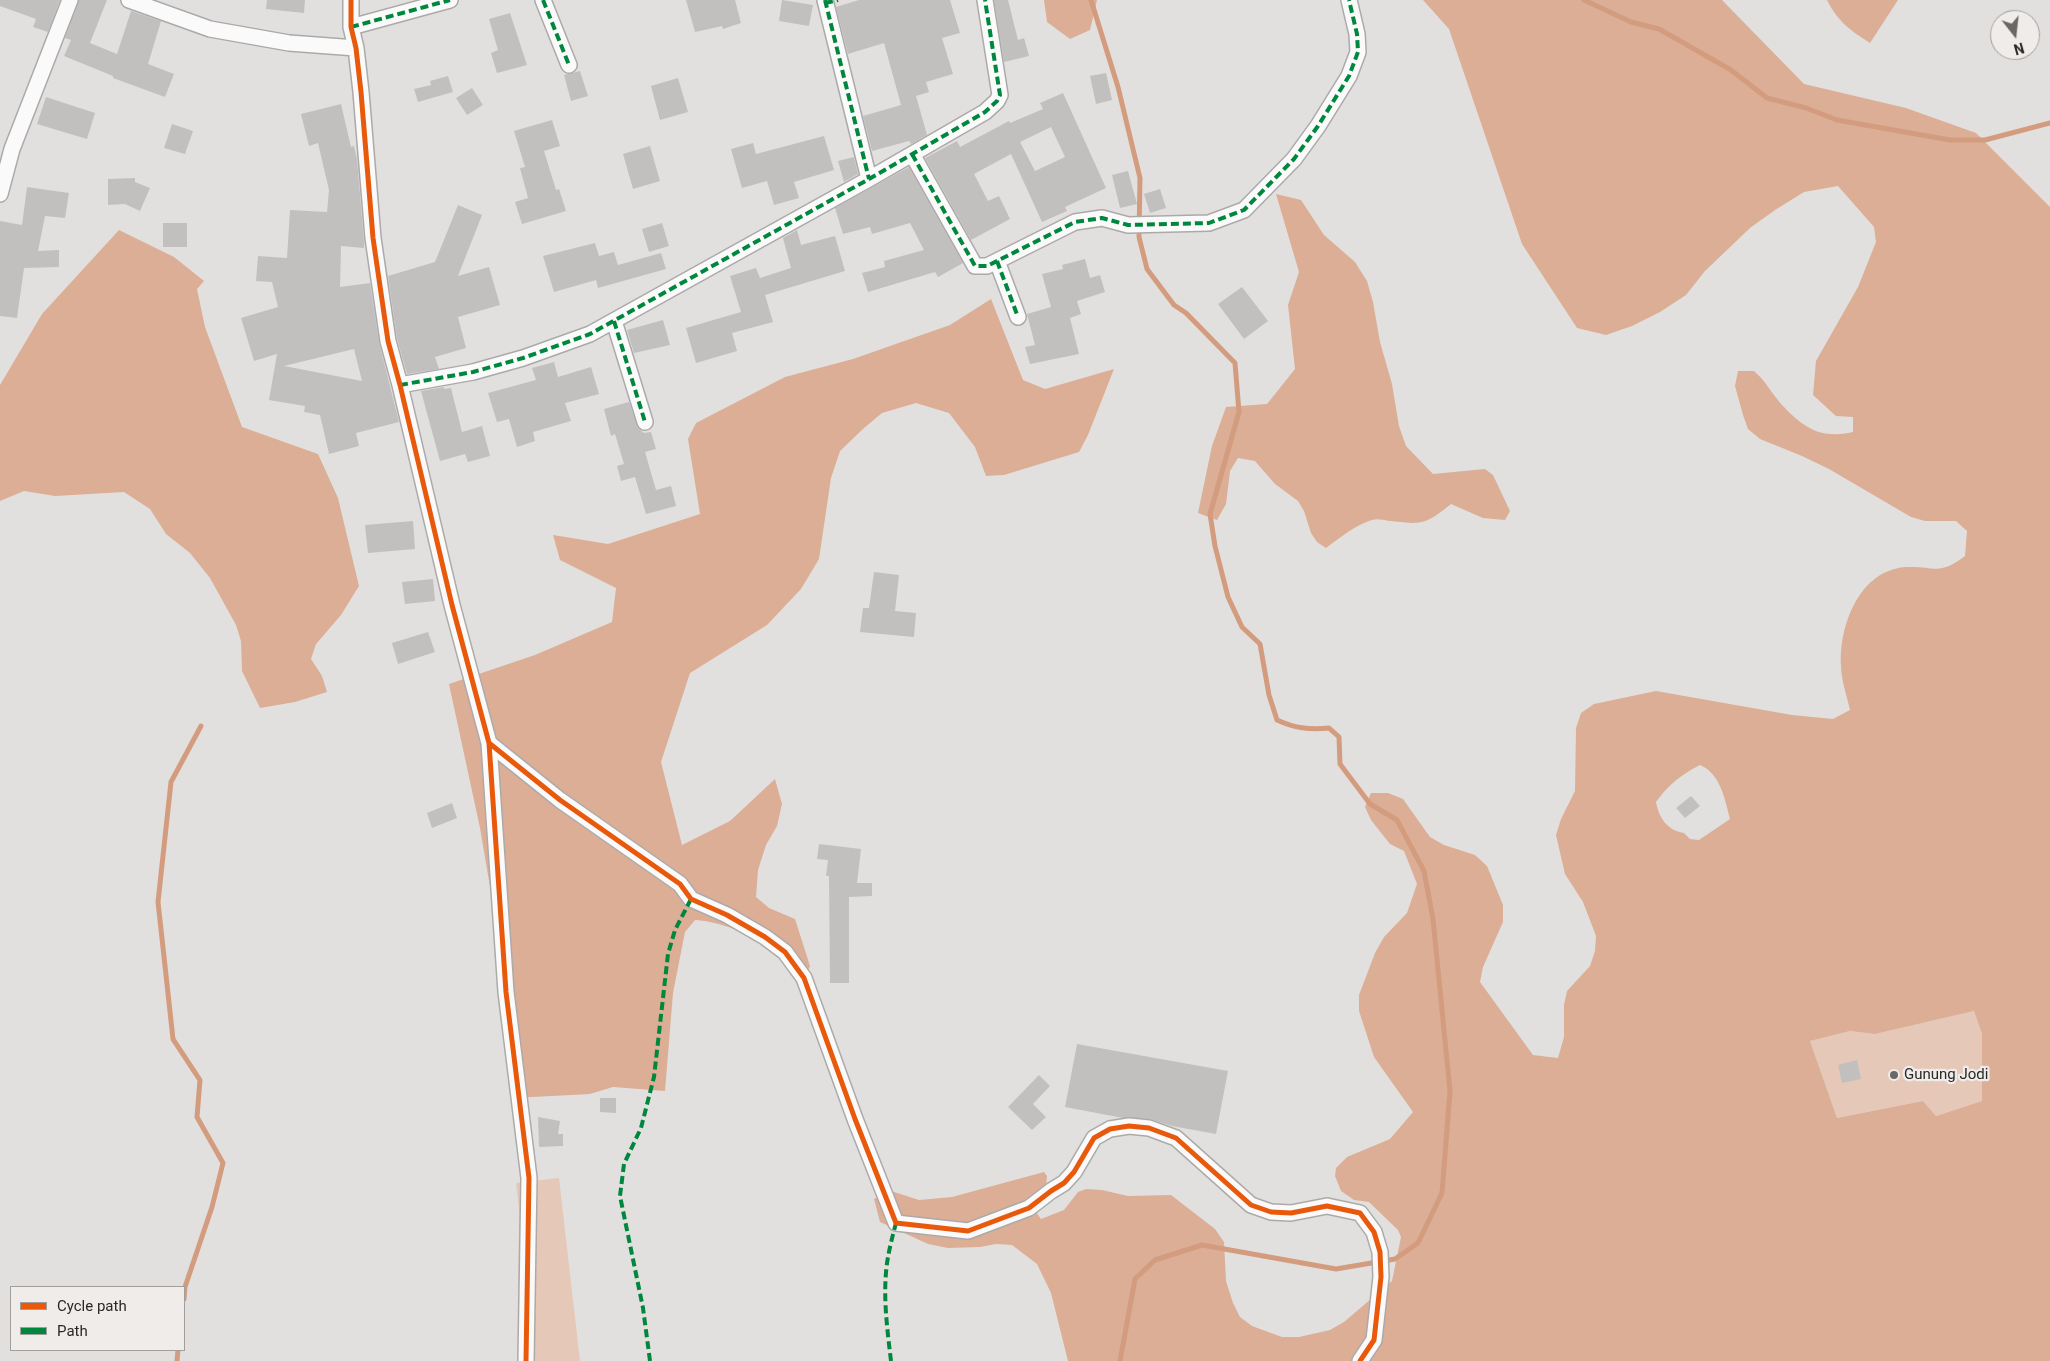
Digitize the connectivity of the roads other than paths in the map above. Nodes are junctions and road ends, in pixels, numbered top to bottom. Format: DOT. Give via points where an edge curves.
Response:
graph roads {
  1 [pos="70,0"];
  2 [pos="129,0"];
  3 [pos="351,0"];
  4 [pos="450,0"];
  5 [pos="543,0"];
  6 [pos="985,0"];
  7 [pos="1348,0"];
  8 [pos="829,1"];
  9 [pos="351,27"];
  10 [pos="356,48"];
  11 [pos="569,65"];
  12 [pos="912,154"];
  13 [pos="869,179"];
  14 [pos="0,194"];
  15 [pos="998,261"];
  16 [pos="1018,317"];
  17 [pos="614,322"];
  18 [pos="400,385"];
  19 [pos="645,422"];
  20 [pos="489,743"];
  21 [pos="526,1361"];
  22 [pos="1360,1361"];
  1 -- 14 [label="street" via="12,149"];
  2 -- 10 [label="street" via="210,29 289,43"];
  3 -- 9 [label="street"];
  4 -- 9 [label="street"];
  5 -- 11 [label="street"];
  6 -- 12 [label="street" via="1000,95 985,112"];
  7 -- 15 [label="street" via="1357,34 1356,63 1294,159 1244,210 1209,222 1128,225 1102,218 1075,222"];
  8 -- 13 [label="street"];
  9 -- 10 [label="street"];
  10 -- 18 [label="street" via="373,238 388,341"];
  12 -- 13 [label="street"];
  12 -- 15 [label="street" via="971,262 980,267"];
  13 -- 17 [label="street"];
  15 -- 16 [label="street"];
  17 -- 18 [label="street" via="590,334 515,360 474,372"];
  17 -- 19 [label="street"];
  18 -- 20 [label="street" via="452,605"];
  20 -- 21 [label="street" via="506,992 529,1178"];
  20 -- 22 [label="street" via="560,800 680,884 691,899 727,915 785,952 804,978 896,1223 968,1231 1030,1208 1064,1183 1094,1138 1110,1129 1129,1126 1149,1128 1176,1138 1251,1205 1271,1212 1291,1213 1327,1206 1360,1213 1374,1232 1380,1252 1381,1276 1374,1340"];
}
